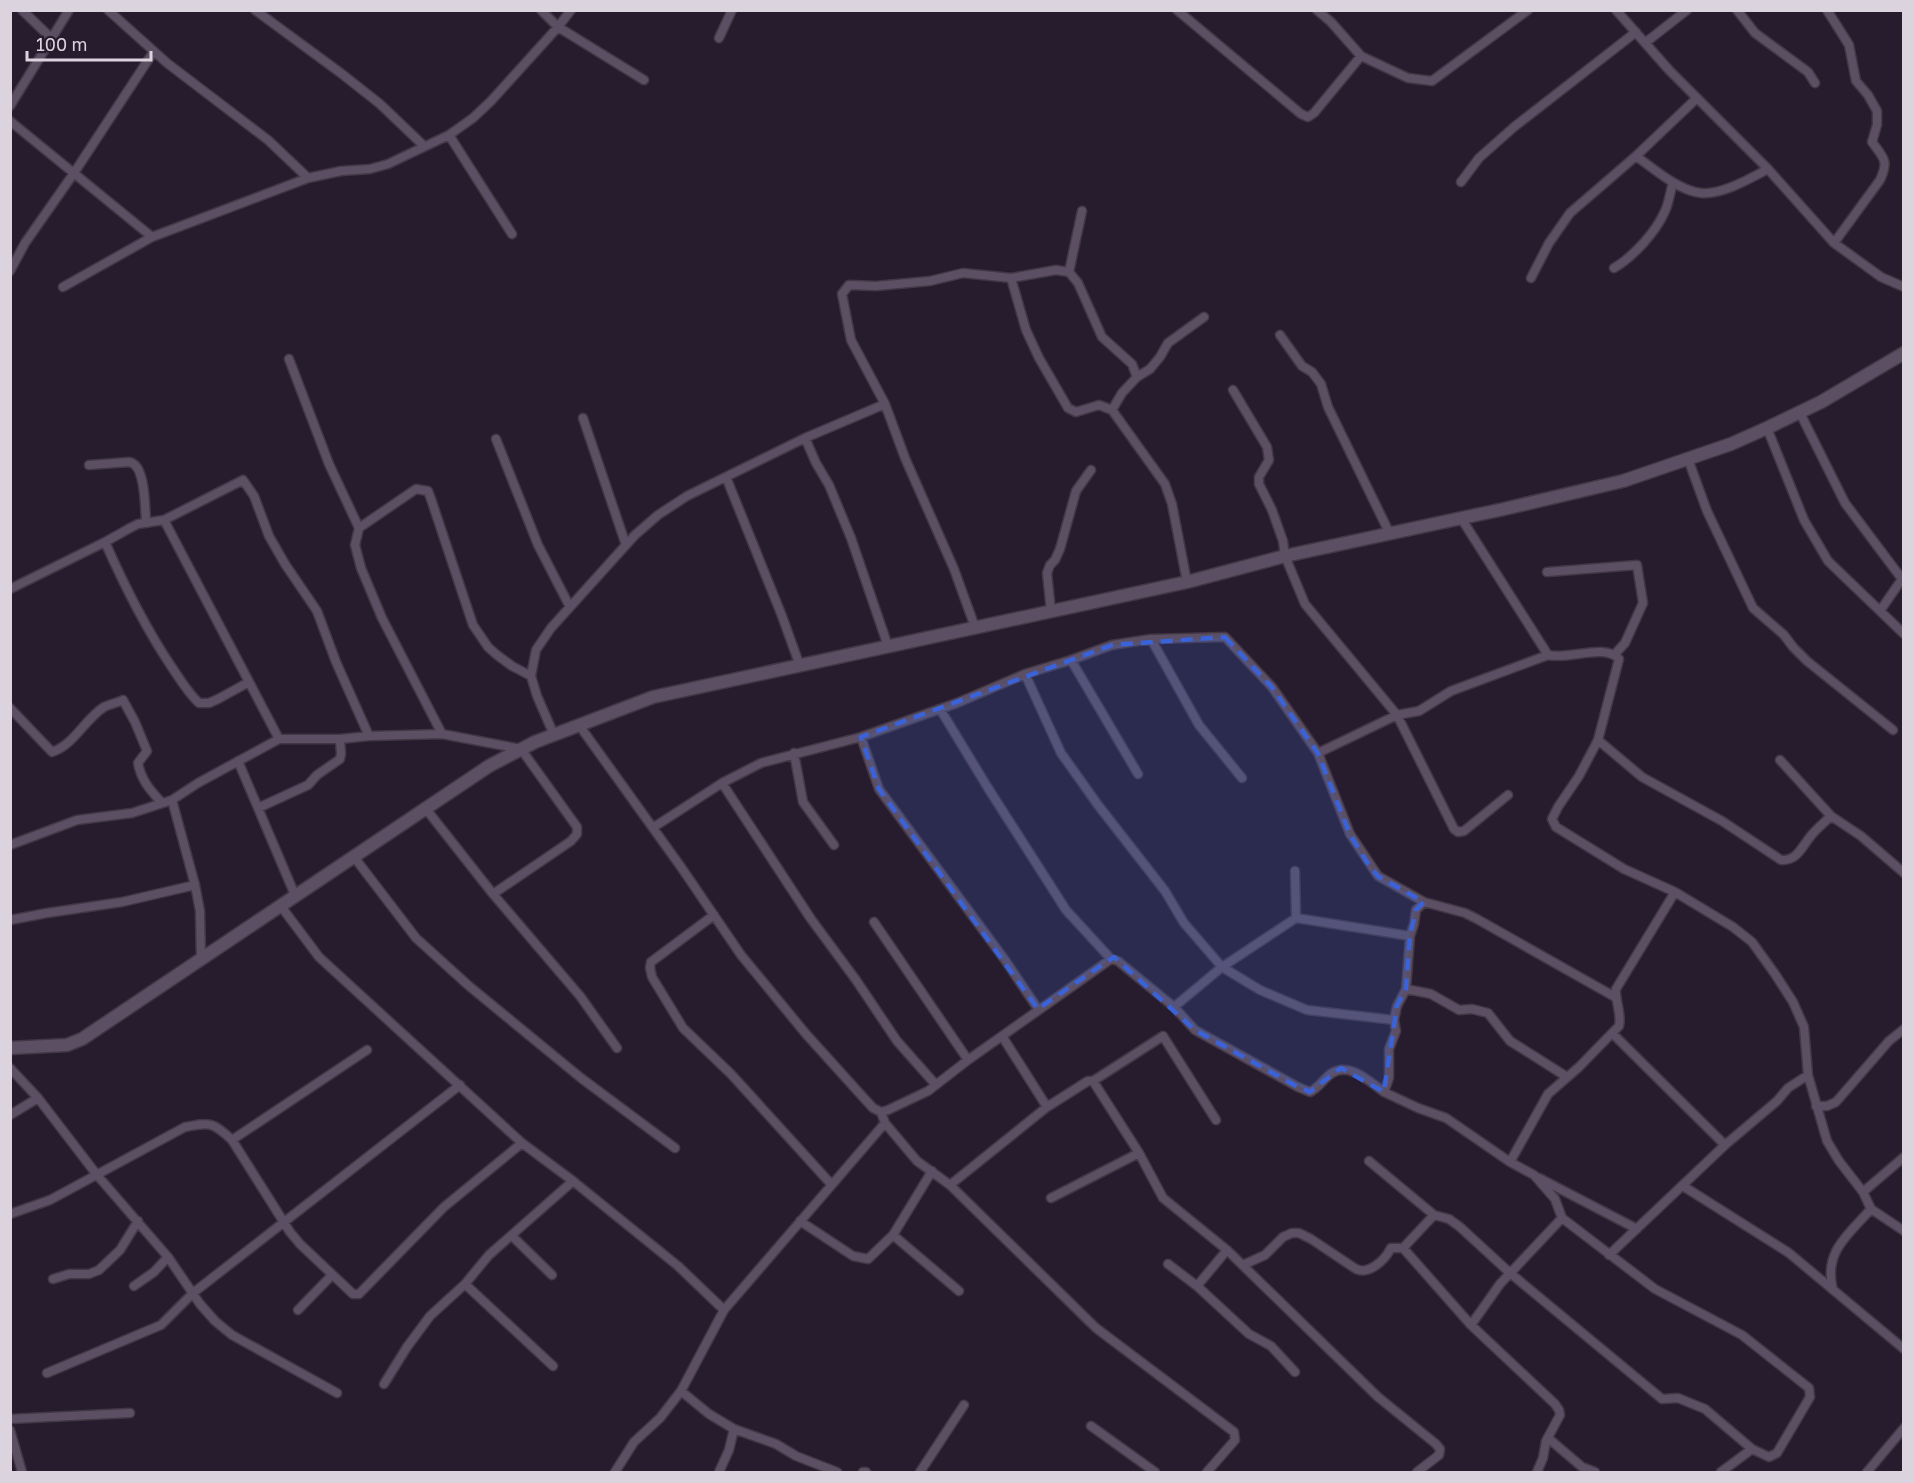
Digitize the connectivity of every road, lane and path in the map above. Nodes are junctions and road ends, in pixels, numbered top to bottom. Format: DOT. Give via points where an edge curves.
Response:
graph roads {
  1 [pos="22,10"];
  2 [pos="69,10"];
  3 [pos="108,10"];
  4 [pos="255,10"];
  5 [pos="541,10"];
  6 [pos="571,10"];
  7 [pos="732,10"];
  8 [pos="1177,10"];
  9 [pos="1317,10"];
  10 [pos="1528,10"];
  11 [pos="1616,10"];
  12 [pos="1687,10"];
  13 [pos="1737,10"];
  14 [pos="1827,10"];
  15 [pos="558,27"];
  16 [pos="1636,32"];
  17 [pos="51,38"];
  18 [pos="719,38"];
  19 [pos="1645,43"];
  20 [pos="154,51"];
  21 [pos="1361,57"];
  22 [pos="644,80"];
  23 [pos="1815,83"];
  24 [pos="1697,98"];
  25 [pos="10,106"];
  26 [pos="10,121"];
  27 [pos="449,135"];
  28 [pos="424,146"];
  29 [pos="1636,156"];
  30 [pos="1768,169"];
  31 [pos="74,173"];
  32 [pos="308,178"];
  33 [pos="1461,182"];
  34 [pos="1673,183"];
  35 [pos="1082,211"];
  36 [pos="512,234"];
  37 [pos="152,237"];
  38 [pos="1834,243"];
  39 [pos="1614,268"];
  40 [pos="10,271"];
  41 [pos="1069,272"];
  42 [pos="1011,278"];
  43 [pos="1531,278"];
  44 [pos="63,287"];
  45 [pos="1904,287"];
  46 [pos="1204,317"];
  47 [pos="1280,335"];
  48 [pos="1904,353"];
  49 [pos="289,359"];
  50 [pos="1137,377"];
  51 [pos="1233,390"];
  52 [pos="885,404"];
  53 [pos="1112,410"];
  54 [pos="1800,412"];
  55 [pos="583,418"];
  56 [pos="1767,428"];
  57 [pos="805,438"];
  58 [pos="496,439"];
  59 [pos="1688,459"];
  60 [pos="89,465"];
  61 [pos="1091,470"];
  62 [pos="726,477"];
  63 [pos="1461,518"];
  64 [pos="164,520"];
  65 [pos="146,523"];
  66 [pos="359,528"];
  67 [pos="1390,534"];
  68 [pos="105,542"];
  69 [pos="626,545"];
  70 [pos="1285,556"];
  71 [pos="1547,572"];
  72 [pos="1187,582"];
  73 [pos="10,589"];
  74 [pos="570,607"];
  75 [pos="1051,610"];
  76 [pos="1880,611"];
  77 [pos="975,627"];
  78 [pos="1904,634"];
  79 [pos="1151,639"];
  80 [pos="888,646"];
  81 [pos="1615,654"];
  82 [pos="1548,655"];
  83 [pos="1071,660"];
  84 [pos="800,666"];
  85 [pos="1025,674"];
  86 [pos="531,676"];
  87 [pos="249,682"];
  88 [pos="10,708"];
  89 [pos="940,709"];
  90 [pos="1397,715"];
  91 [pos="579,725"];
  92 [pos="1893,730"];
  93 [pos="442,734"];
  94 [pos="554,735"];
  95 [pos="369,736"];
  96 [pos="861,737"];
  97 [pos="279,739"];
  98 [pos="340,739"];
  99 [pos="1598,740"];
  100 [pos="521,749"];
  101 [pos="794,753"];
  102 [pos="1318,753"];
  103 [pos="1780,760"];
  104 [pos="238,761"];
  105 [pos="1137,774"];
  106 [pos="1242,778"];
  107 [pos="722,783"];
  108 [pos="1508,795"];
  109 [pos="172,800"];
  110 [pos="162,803"];
  111 [pos="258,808"];
  112 [pos="426,809"];
  113 [pos="1831,816"];
  114 [pos="654,827"];
  115 [pos="834,844"];
  116 [pos="10,845"];
  117 [pos="354,857"];
  118 [pos="1295,871"];
  119 [pos="1904,873"];
  120 [pos="195,885"];
  121 [pos="1675,892"];
  122 [pos="493,894"];
  123 [pos="295,895"];
  124 [pos="1424,902"];
  125 [pos="280,905"];
  126 [pos="714,915"];
  127 [pos="1296,918"];
  128 [pos="10,920"];
  129 [pos="874,922"];
  130 [pos="1410,936"];
  131 [pos="1111,959"];
  132 [pos="201,960"];
  133 [pos="1222,967"];
  134 [pos="1406,989"];
  135 [pos="1615,997"];
  136 [pos="1174,1007"];
  137 [pos="1038,1010"];
  138 [pos="1394,1020"];
  139 [pos="1904,1029"];
  140 [pos="1613,1034"];
  141 [pos="1002,1036"];
  142 [pos="10,1048"];
  143 [pos="618,1048"];
  144 [pos="367,1050"];
  145 [pos="968,1060"];
  146 [pos="10,1068"];
  147 [pos="1808,1074"];
  148 [pos="1567,1077"];
  149 [pos="1093,1081"];
  150 [pos="460,1084"];
  151 [pos="936,1085"];
  152 [pos="1384,1092"];
  153 [pos="38,1098"];
  154 [pos="1816,1106"];
  155 [pos="1047,1107"];
  156 [pos="880,1112"];
  157 [pos="10,1115"];
  158 [pos="1216,1120"];
  159 [pos="885,1123"];
  160 [pos="232,1140"];
  161 [pos="522,1143"];
  162 [pos="1725,1144"];
  163 [pos="675,1148"];
  164 [pos="1139,1153"];
  165 [pos="1904,1157"];
  166 [pos="1369,1161"];
  167 [pos="1510,1162"];
  168 [pos="932,1171"];
  169 [pos="98,1175"];
  170 [pos="1534,1175"];
  171 [pos="573,1181"];
  172 [pos="831,1184"];
  173 [pos="950,1185"];
  174 [pos="1683,1186"];
  175 [pos="1863,1192"];
  176 [pos="1051,1198"];
  177 [pos="1871,1209"];
  178 [pos="10,1214"];
  179 [pos="1434,1215"];
  180 [pos="1562,1218"];
  181 [pos="138,1221"];
  182 [pos="800,1221"];
  183 [pos="284,1222"];
  184 [pos="1637,1229"];
  185 [pos="1904,1231"];
  186 [pos="893,1235"];
  187 [pos="512,1236"];
  188 [pos="1403,1248"];
  189 [pos="1227,1250"];
  190 [pos="1609,1255"];
  191 [pos="168,1257"];
  192 [pos="1168,1264"];
  193 [pos="1243,1265"];
  194 [pos="1510,1273"];
  195 [pos="332,1275"];
  196 [pos="552,1275"];
  197 [pos="53,1279"];
  198 [pos="465,1284"];
  199 [pos="134,1286"];
  200 [pos="1197,1286"];
  201 [pos="1833,1290"];
  202 [pos="959,1291"];
  203 [pos="193,1293"];
  204 [pos="298,1310"];
  205 [pos="724,1310"];
  206 [pos="1471,1325"];
  207 [pos="1904,1349"];
  208 [pos="553,1366"];
  209 [pos="1295,1372"];
  210 [pos="46,1373"];
  211 [pos="384,1384"];
  212 [pos="681,1391"];
  213 [pos="337,1393"];
  214 [pos="964,1406"];
  215 [pos="130,1413"];
  216 [pos="10,1419"];
  217 [pos="1091,1426"];
  218 [pos="1904,1428"];
  219 [pos="734,1429"];
  220 [pos="10,1430"];
  221 [pos="1548,1438"];
  222 [pos="1752,1449"];
  223 [pos="22,1473"];
  224 [pos="615,1473"];
  225 [pos="719,1473"];
  226 [pos="837,1473"];
  227 [pos="920,1473"];
  228 [pos="1155,1473"];
  229 [pos="1207,1473"];
  230 [pos="1417,1473"];
  231 [pos="1537,1473"];
  232 [pos="1595,1473"];
  233 [pos="1721,1473"];
  234 [pos="1867,1473"];
  1 -- 17 [label="street"];
  2 -- 17 [label="street"];
  3 -- 20 [label="street"];
  4 -- 28 [label="street" via="380,104"];
  5 -- 15 [label="street"];
  6 -- 15 [label="street"];
  7 -- 18 [label="street"];
  8 -- 21 [label="street" via="1308,117"];
  9 -- 21 [label="street"];
  10 -- 21 [label="street" via="1432,81 1408,78"];
  11 -- 16 [label="street"];
  12 -- 19 [label="street"];
  13 -- 23 [label="street" via="1755,33 1808,72"];
  14 -- 38 [label="street" via="1849,45 1856,81 1877,111 1872,142 1885,160 1886,169"];
  15 -- 22 [label="street"];
  15 -- 27 [label="street" via="491,101"];
  16 -- 19 [label="street"];
  16 -- 33 [label="street" via="1514,128 1479,158"];
  17 -- 25 [label="street"];
  19 -- 24 [label="street"];
  20 -- 31 [label="street"];
  20 -- 32 [label="street" via="268,140"];
  24 -- 29 [label="street"];
  24 -- 30 [label="street"];
  26 -- 31 [label="street"];
  27 -- 28 [label="street"];
  27 -- 36 [label="street"];
  28 -- 32 [label="street" via="379,167"];
  29 -- 34 [label="street"];
  29 -- 43 [label="street" via="1570,213"];
  30 -- 34 [label="street" via="1719,191 1701,193"];
  30 -- 38 [label="street"];
  31 -- 37 [label="street"];
  31 -- 40 [label="street"];
  32 -- 37 [label="street"];
  34 -- 39 [label="street" via="1656,226 1640,247"];
  35 -- 41 [label="street"];
  37 -- 44 [label="street"];
  38 -- 45 [label="street" via="1881,277"];
  41 -- 42 [label="street" via="1056,270"];
  41 -- 50 [label="street" via="1078,283 1102,337 1132,364"];
  42 -- 52 [label="street" via="963,273 930,281 849,285 842,294 851,340"];
  42 -- 53 [label="street" via="1026,330 1068,408 1076,412 1099,405"];
  46 -- 50 [label="street" via="1168,343 1150,369"];
  47 -- 67 [label="street" via="1302,366 1321,384 1328,407"];
  48 -- 54 [label="street"];
  49 -- 66 [label="street" via="329,464"];
  50 -- 53 [label="street"];
  51 -- 70 [label="street" via="1267,447 1269,460 1259,484 1272,510"];
  52 -- 57 [label="street"];
  52 -- 77 [label="street"];
  53 -- 72 [label="street" via="1165,483"];
  54 -- 56 [label="street"];
  54 -- 76 [label="street" via="1845,503 1902,579"];
  55 -- 69 [label="street"];
  56 -- 59 [label="street"];
  56 -- 76 [label="street" via="1804,520 1828,561"];
  57 -- 62 [label="street"];
  57 -- 80 [label="street" via="851,538"];
  58 -- 74 [label="street" via="538,545"];
  59 -- 63 [label="street" via="1623,481"];
  59 -- 92 [label="street" via="1707,511 1753,608 1807,661"];
  60 -- 65 [label="street" via="134,462 144,488"];
  61 -- 75 [label="street" via="1076,492 1060,549 1047,573"];
  62 -- 69 [label="street" via="658,515"];
  62 -- 84 [label="street"];
  63 -- 67 [label="street"];
  63 -- 82 [label="street"];
  64 -- 65 [label="street"];
  64 -- 87 [label="street"];
  64 -- 95 [label="street" via="243,480 254,496 269,536 317,611"];
  65 -- 68 [label="street"];
  66 -- 86 [label="street" via="416,489 428,491 473,625 496,655"];
  66 -- 93 [label="street" via="355,542 361,568 382,618"];
  67 -- 70 [label="street"];
  68 -- 73 [label="street"];
  68 -- 87 [label="street" via="156,644 199,703 209,703"];
  69 -- 74 [label="street"];
  70 -- 72 [label="street"];
  70 -- 90 [label="street" via="1305,604"];
  71 -- 81 [label="street" via="1637,565 1643,603 1625,643"];
  72 -- 75 [label="street"];
  74 -- 86 [label="street" via="540,642"];
  75 -- 77 [label="street"];
  76 -- 78 [label="street"];
  77 -- 80 [label="street"];
  79 -- 83 [label="street" via="1112,645"];
  79 -- 102 [label="street" via="1225,637 1272,687"];
  79 -- 106 [label="street" via="1199,725"];
  80 -- 84 [label="street"];
  81 -- 82 [label="street" via="1606,651"];
  81 -- 99 [label="street" via="1619,664"];
  82 -- 90 [label="street" via="1451,691 1419,711"];
  83 -- 85 [label="street"];
  83 -- 105 [label="street"];
  84 -- 91 [label="street" via="653,697"];
  85 -- 89 [label="street"];
  85 -- 133 [label="street" via="1061,753 1165,891 1184,924"];
  86 -- 94 [label="street"];
  87 -- 97 [label="street"];
  88 -- 110 [label="street" via="52,752 103,708 123,700 147,751 138,763 140,774"];
  89 -- 96 [label="street"];
  89 -- 131 [label="street" via="1066,910"];
  90 -- 102 [label="street"];
  90 -- 108 [label="street" via="1458,832"];
  91 -- 94 [label="street"];
  91 -- 114 [label="street"];
  93 -- 95 [label="street"];
  93 -- 100 [label="street"];
  94 -- 100 [label="street"];
  95 -- 98 [label="street"];
  96 -- 101 [label="street"];
  96 -- 137 [label="street" via="879,789"];
  97 -- 98 [label="street"];
  97 -- 104 [label="street"];
  98 -- 111 [label="street" via="340,759 308,785"];
  99 -- 113 [label="street" via="1642,777 1722,821 1780,860 1792,859"];
  99 -- 121 [label="street" via="1552,819 1556,827 1624,868"];
  100 -- 112 [label="street"];
  100 -- 122 [label="street" via="577,827 577,834"];
  101 -- 107 [label="street" via="761,763"];
  101 -- 115 [label="street" via="803,802"];
  102 -- 124 [label="street" via="1350,834 1367,862 1378,876"];
  103 -- 113 [label="street"];
  104 -- 109 [label="street"];
  104 -- 111 [label="street"];
  107 -- 114 [label="street"];
  107 -- 151 [label="street" via="897,1041"];
  109 -- 110 [label="street"];
  109 -- 120 [label="street"];
  110 -- 116 [label="street" via="132,813 77,820"];
  111 -- 123 [label="street"];
  112 -- 117 [label="street"];
  112 -- 122 [label="street"];
  113 -- 119 [label="street"];
  114 -- 126 [label="street"];
  117 -- 123 [label="street"];
  117 -- 163 [label="street" via="416,938 572,1071"];
  118 -- 127 [label="street"];
  120 -- 128 [label="street" via="122,902"];
  120 -- 132 [label="street"];
  121 -- 135 [label="street" via="1616,989"];
  121 -- 147 [label="street" via="1752,942 1793,1002 1804,1027"];
  122 -- 143 [label="street" via="580,996"];
  123 -- 125 [label="street"];
  124 -- 130 [label="street" via="1416,910"];
  124 -- 135 [label="street" via="1466,913"];
  125 -- 132 [label="street"];
  125 -- 150 [label="street" via="319,957"];
  126 -- 156 [label="street" via="741,955 806,1034"];
  126 -- 172 [label="street" via="651,963 652,977 683,1028 731,1074"];
  127 -- 130 [label="street"];
  127 -- 133 [label="street"];
  129 -- 145 [label="street"];
  130 -- 134 [label="street"];
  131 -- 136 [label="street"];
  131 -- 137 [label="street"];
  132 -- 142 [label="street" via="82,1039 66,1045"];
  133 -- 136 [label="street"];
  133 -- 138 [label="street" via="1260,990 1307,1010"];
  134 -- 138 [label="street"];
  134 -- 148 [label="street" via="1431,994 1459,1010 1488,1013 1510,1041"];
  135 -- 140 [label="street" via="1621,1018"];
  136 -- 152 [label="street" via="1195,1030 1310,1092 1341,1068"];
  137 -- 141 [label="street"];
  138 -- 152 [label="street" via="1396,1031 1389,1049 1389,1078"];
  139 -- 154 [label="street" via="1836,1102"];
  140 -- 148 [label="street"];
  140 -- 162 [label="street"];
  141 -- 145 [label="street"];
  141 -- 155 [label="street"];
  144 -- 160 [label="street"];
  145 -- 151 [label="street"];
  146 -- 153 [label="street"];
  147 -- 154 [label="street"];
  147 -- 162 [label="street"];
  148 -- 167 [label="street" via="1548,1095"];
  149 -- 155 [label="street"];
  149 -- 158 [label="street" via="1163,1036"];
  149 -- 164 [label="street"];
  150 -- 161 [label="street"];
  150 -- 183 [label="street"];
  151 -- 156 [label="street"];
  152 -- 167 [label="street" via="1446,1118"];
  153 -- 157 [label="street"];
  153 -- 169 [label="street"];
  154 -- 175 [label="street" via="1827,1141"];
  155 -- 173 [label="street"];
  156 -- 159 [label="street"];
  159 -- 168 [label="street" via="916,1161"];
  159 -- 172 [label="street"];
  160 -- 169 [label="street" via="220,1128 206,1123 185,1127"];
  160 -- 183 [label="street"];
  161 -- 171 [label="street"];
  161 -- 195 [label="street" via="444,1208 359,1294 353,1294"];
  162 -- 174 [label="street"];
  164 -- 176 [label="street"];
  164 -- 189 [label="street" via="1163,1198"];
  165 -- 175 [label="street"];
  166 -- 179 [label="street"];
  167 -- 170 [label="street"];
  168 -- 173 [label="street"];
  168 -- 186 [label="street"];
  169 -- 178 [label="street" via="50,1200"];
  169 -- 181 [label="street"];
  170 -- 180 [label="street" via="1555,1199"];
  170 -- 184 [label="street"];
  171 -- 187 [label="street"];
  171 -- 205 [label="street" via="678,1266"];
  172 -- 182 [label="street"];
  173 -- 229 [label="street" via="1096,1328 1234,1432 1235,1440"];
  174 -- 184 [label="street"];
  174 -- 201 [label="street" via="1789,1253"];
  175 -- 177 [label="street"];
  177 -- 185 [label="street"];
  177 -- 201 [label="street" via="1838,1247 1831,1262"];
  179 -- 188 [label="street"];
  179 -- 194 [label="street" via="1460,1227"];
  180 -- 190 [label="street"];
  180 -- 194 [label="street"];
  181 -- 191 [label="street"];
  181 -- 197 [label="street" via="120,1250 99,1270"];
  182 -- 186 [label="street" via="853,1256 868,1259"];
  182 -- 205 [label="street"];
  183 -- 195 [label="street"];
  183 -- 203 [label="street"];
  184 -- 190 [label="street"];
  186 -- 202 [label="street"];
  187 -- 196 [label="street"];
  187 -- 198 [label="street"];
  188 -- 193 [label="street" via="1391,1248 1387,1256 1361,1271 1311,1239 1292,1233 1265,1255"];
  188 -- 206 [label="street"];
  189 -- 193 [label="street"];
  189 -- 200 [label="street"];
  190 -- 222 [label="street" via="1655,1289 1742,1335 1809,1388 1810,1397 1777,1453 1769,1457"];
  191 -- 199 [label="street"];
  191 -- 203 [label="street"];
  192 -- 200 [label="street"];
  193 -- 230 [label="street" via="1378,1397 1436,1443 1438,1455"];
  194 -- 206 [label="street"];
  194 -- 222 [label="street" via="1662,1399 1678,1398 1705,1410"];
  195 -- 204 [label="street"];
  198 -- 208 [label="street"];
  198 -- 211 [label="street" via="430,1316"];
  200 -- 209 [label="street" via="1250,1334 1271,1346"];
  201 -- 207 [label="street"];
  203 -- 210 [label="street" via="161,1325"];
  203 -- 213 [label="street" via="232,1335"];
  205 -- 212 [label="street"];
  206 -- 221 [label="street" via="1555,1404 1560,1415"];
  212 -- 219 [label="street"];
  212 -- 224 [label="street" via="634,1442"];
  214 -- 227 [label="street"];
  215 -- 216 [label="street"];
  217 -- 228 [label="street"];
  218 -- 234 [label="street"];
  219 -- 225 [label="street"];
  219 -- 226 [label="street"];
  220 -- 223 [label="street"];
  221 -- 231 [label="street"];
  221 -- 232 [label="street"];
  222 -- 233 [label="street"];
}
